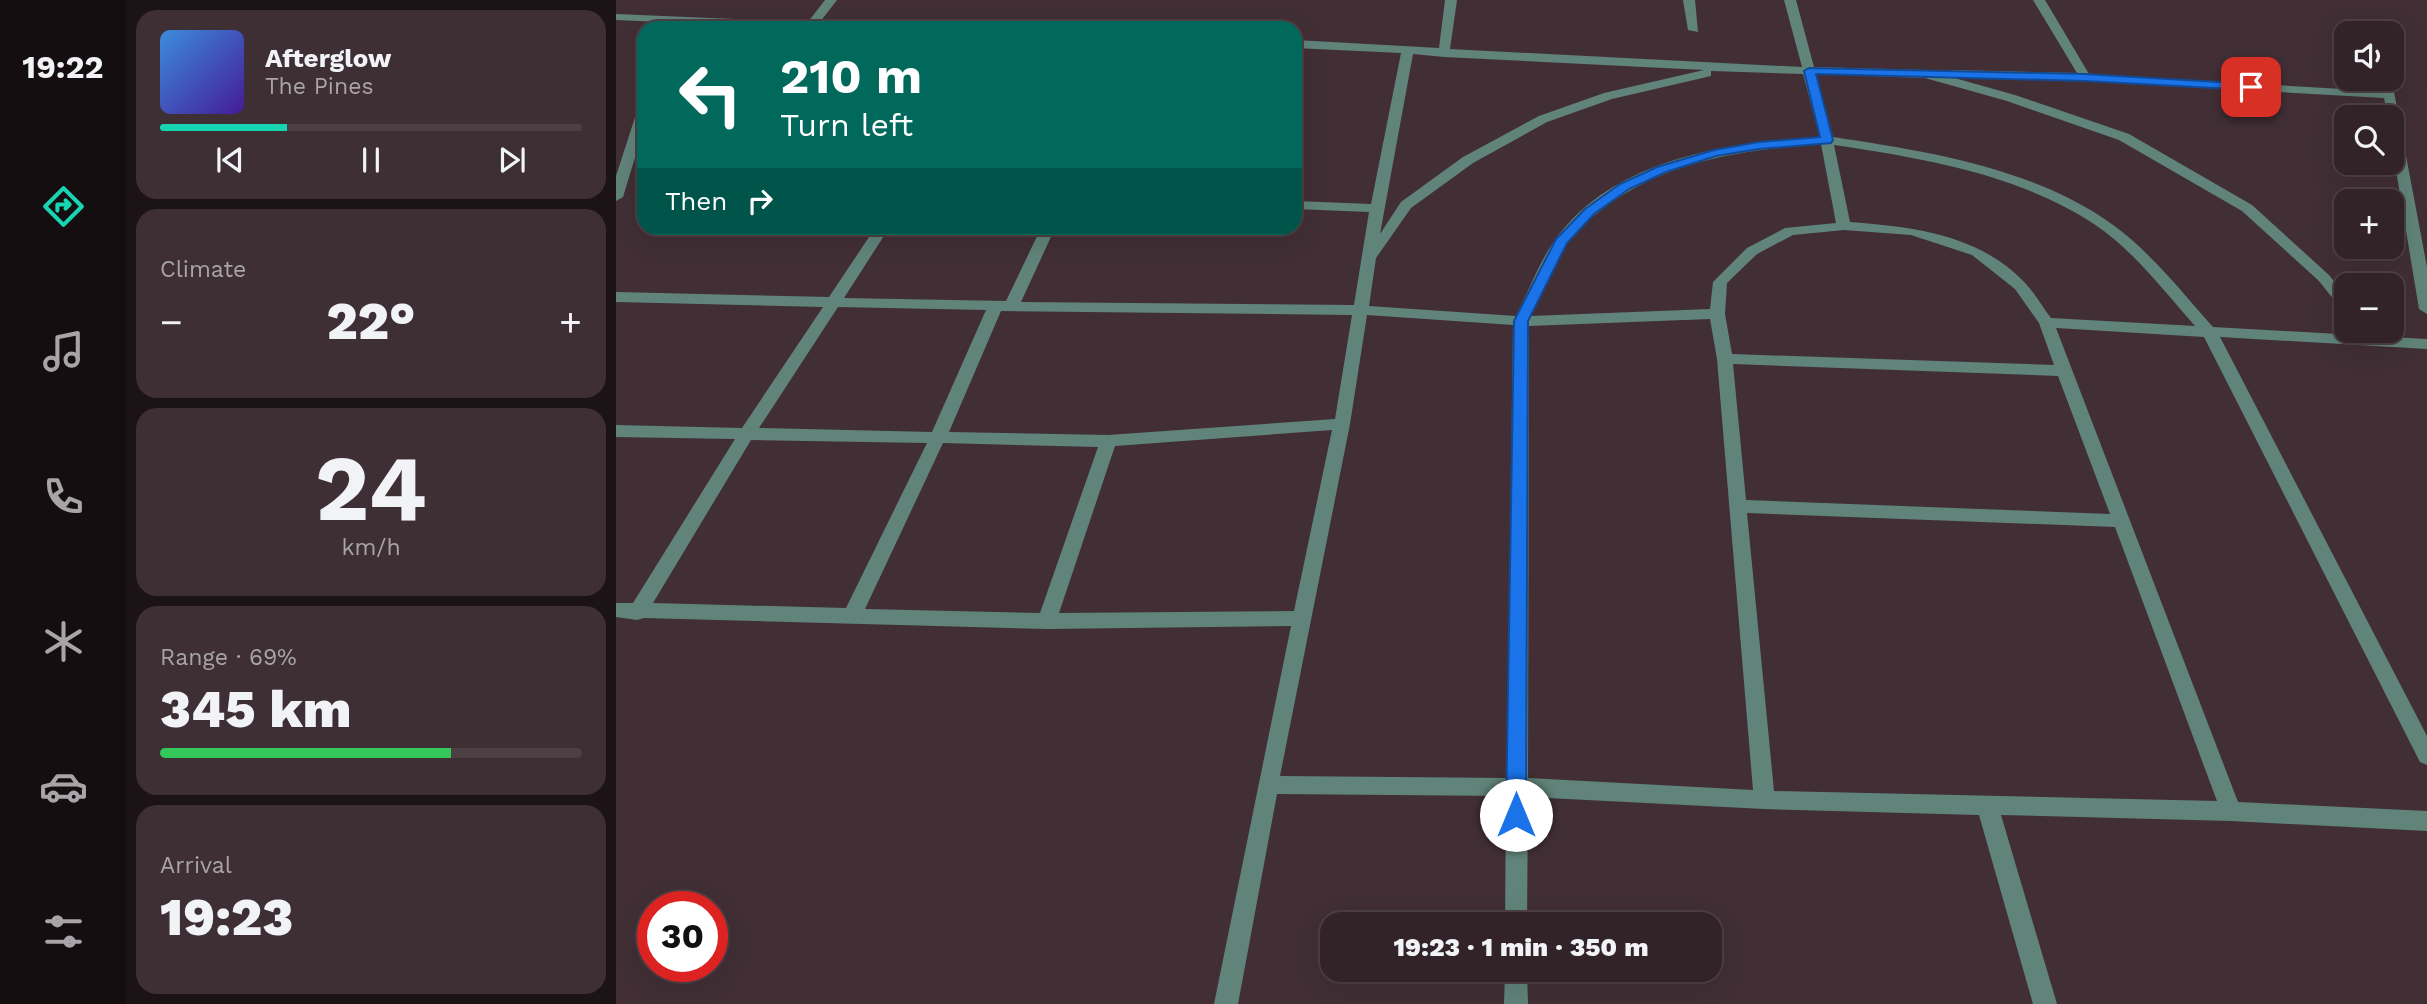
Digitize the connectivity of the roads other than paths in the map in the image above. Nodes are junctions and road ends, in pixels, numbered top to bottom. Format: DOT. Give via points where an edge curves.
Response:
graph roads {
  1 [pos="831,0"];
  2 [pos="1451,0"];
  3 [pos="1689,0"];
  4 [pos="1790,0"];
  5 [pos="2039,0"];
  6 [pos="616,17"];
  7 [pos="657,21"];
  8 [pos="815,21"];
  9 [pos="1694,30"];
  10 [pos="1302,44"];
  11 [pos="1407,52"];
  12 [pos="1444,53"];
  13 [pos="1731,68"];
  14 [pos="1809,71"];
  15 [pos="1926,74"];
  16 [pos="2085,77"];
  17 [pos="637,138"];
  18 [pos="1827,140"];
  19 [pos="616,197"];
  20 [pos="1302,205"];
  21 [pos="1377,208"];
  22 [pos="1844,226"];
  23 [pos="878,235"];
  24 [pos="1044,235"];
  25 [pos="1370,259"];
  26 [pos="2334,291"];
  27 [pos="616,298"];
  28 [pos="832,303"];
  29 [pos="1004,306"];
  30 [pos="2427,309"];
  31 [pos="1359,310"];
  32 [pos="1717,314"];
  33 [pos="1521,321"];
  34 [pos="2046,323"];
  35 [pos="2209,332"];
  36 [pos="2334,335"];
  37 [pos="2404,341"];
  38 [pos="2427,344"];
  39 [pos="1725,359"];
  40 [pos="2064,371"];
  41 [pos="1342,424"];
  42 [pos="616,431"];
  43 [pos="747,433"];
  44 [pos="938,437"];
  45 [pos="1108,440"];
  46 [pos="1738,506"];
  47 [pos="2119,522"];
  48 [pos="616,610"];
  49 [pos="637,613"];
  50 [pos="851,618"];
  51 [pos="1303,618"];
  52 [pos="1047,621"];
  53 [pos="2427,756"];
  54 [pos="1268,785"];
  55 [pos="1516,787"];
  56 [pos="1764,800"];
  57 [pos="1987,804"];
  58 [pos="2231,811"];
  59 [pos="2427,821"];
  60 [pos="1516,912"];
  61 [pos="1516,982"];
  62 [pos="1226,1004"];
  63 [pos="1516,1004"];
  64 [pos="2045,1004"];
  1 -- 8 [label="street"];
  2 -- 12 [label="street"];
  3 -- 9 [label="street"];
  4 -- 14 [label="street"];
  5 -- 16 [label="street"];
  6 -- 7 [label="street"];
  10 -- 11 [label="street"];
  11 -- 12 [label="street"];
  11 -- 21 [label="street"];
  12 -- 13 [label="street"];
  13 -- 14 [label="street"];
  13 -- 25 [label="street" via="1608,96 1543,119 1468,160 1406,205"];
  14 -- 15 [label="street"];
  14 -- 18 [label="street"];
  15 -- 16 [label="street"];
  15 -- 26 [label="street" via="2124,137 2247,208"];
  16 -- 30 [label="street" via="2390,96"];
  17 -- 19 [label="street"];
  18 -- 22 [label="street"];
  18 -- 33 [label="street" via="1714,153 1661,169 1625,187 1589,212 1561,242"];
  18 -- 35 [label="street" via="1913,153 1980,170 2061,200 2100,222 2141,256"];
  20 -- 21 [label="street"];
  21 -- 25 [label="street"];
  22 -- 32 [label="street" via="1790,232 1752,251 1720,282"];
  22 -- 34 [label="street" via="1913,231 1977,252 2020,286"];
  23 -- 28 [label="street"];
  24 -- 29 [label="street"];
  25 -- 31 [label="street"];
  27 -- 28 [label="street"];
  28 -- 29 [label="street"];
  28 -- 43 [label="street"];
  29 -- 31 [label="street"];
  29 -- 44 [label="street"];
  31 -- 33 [label="street"];
  31 -- 41 [label="street"];
  32 -- 33 [label="street"];
  32 -- 39 [label="street"];
  33 -- 55 [label="street"];
  34 -- 35 [label="street"];
  34 -- 40 [label="street"];
  35 -- 36 [label="street"];
  35 -- 53 [label="street"];
  37 -- 38 [label="street"];
  39 -- 40 [label="street"];
  39 -- 46 [label="street"];
  40 -- 47 [label="street"];
  41 -- 45 [label="street"];
  41 -- 51 [label="street"];
  42 -- 43 [label="street"];
  43 -- 44 [label="street"];
  43 -- 49 [label="street"];
  44 -- 45 [label="street"];
  44 -- 50 [label="street"];
  45 -- 52 [label="street"];
  46 -- 47 [label="street"];
  46 -- 56 [label="street"];
  47 -- 58 [label="street"];
  48 -- 49 [label="street"];
  49 -- 50 [label="street"];
  50 -- 52 [label="street"];
  51 -- 52 [label="street"];
  51 -- 54 [label="street"];
  54 -- 55 [label="street"];
  54 -- 62 [label="street"];
  55 -- 56 [label="street"];
  55 -- 60 [label="street"];
  56 -- 57 [label="street"];
  57 -- 58 [label="street"];
  57 -- 64 [label="street"];
  58 -- 59 [label="street"];
  61 -- 63 [label="street"];
}
